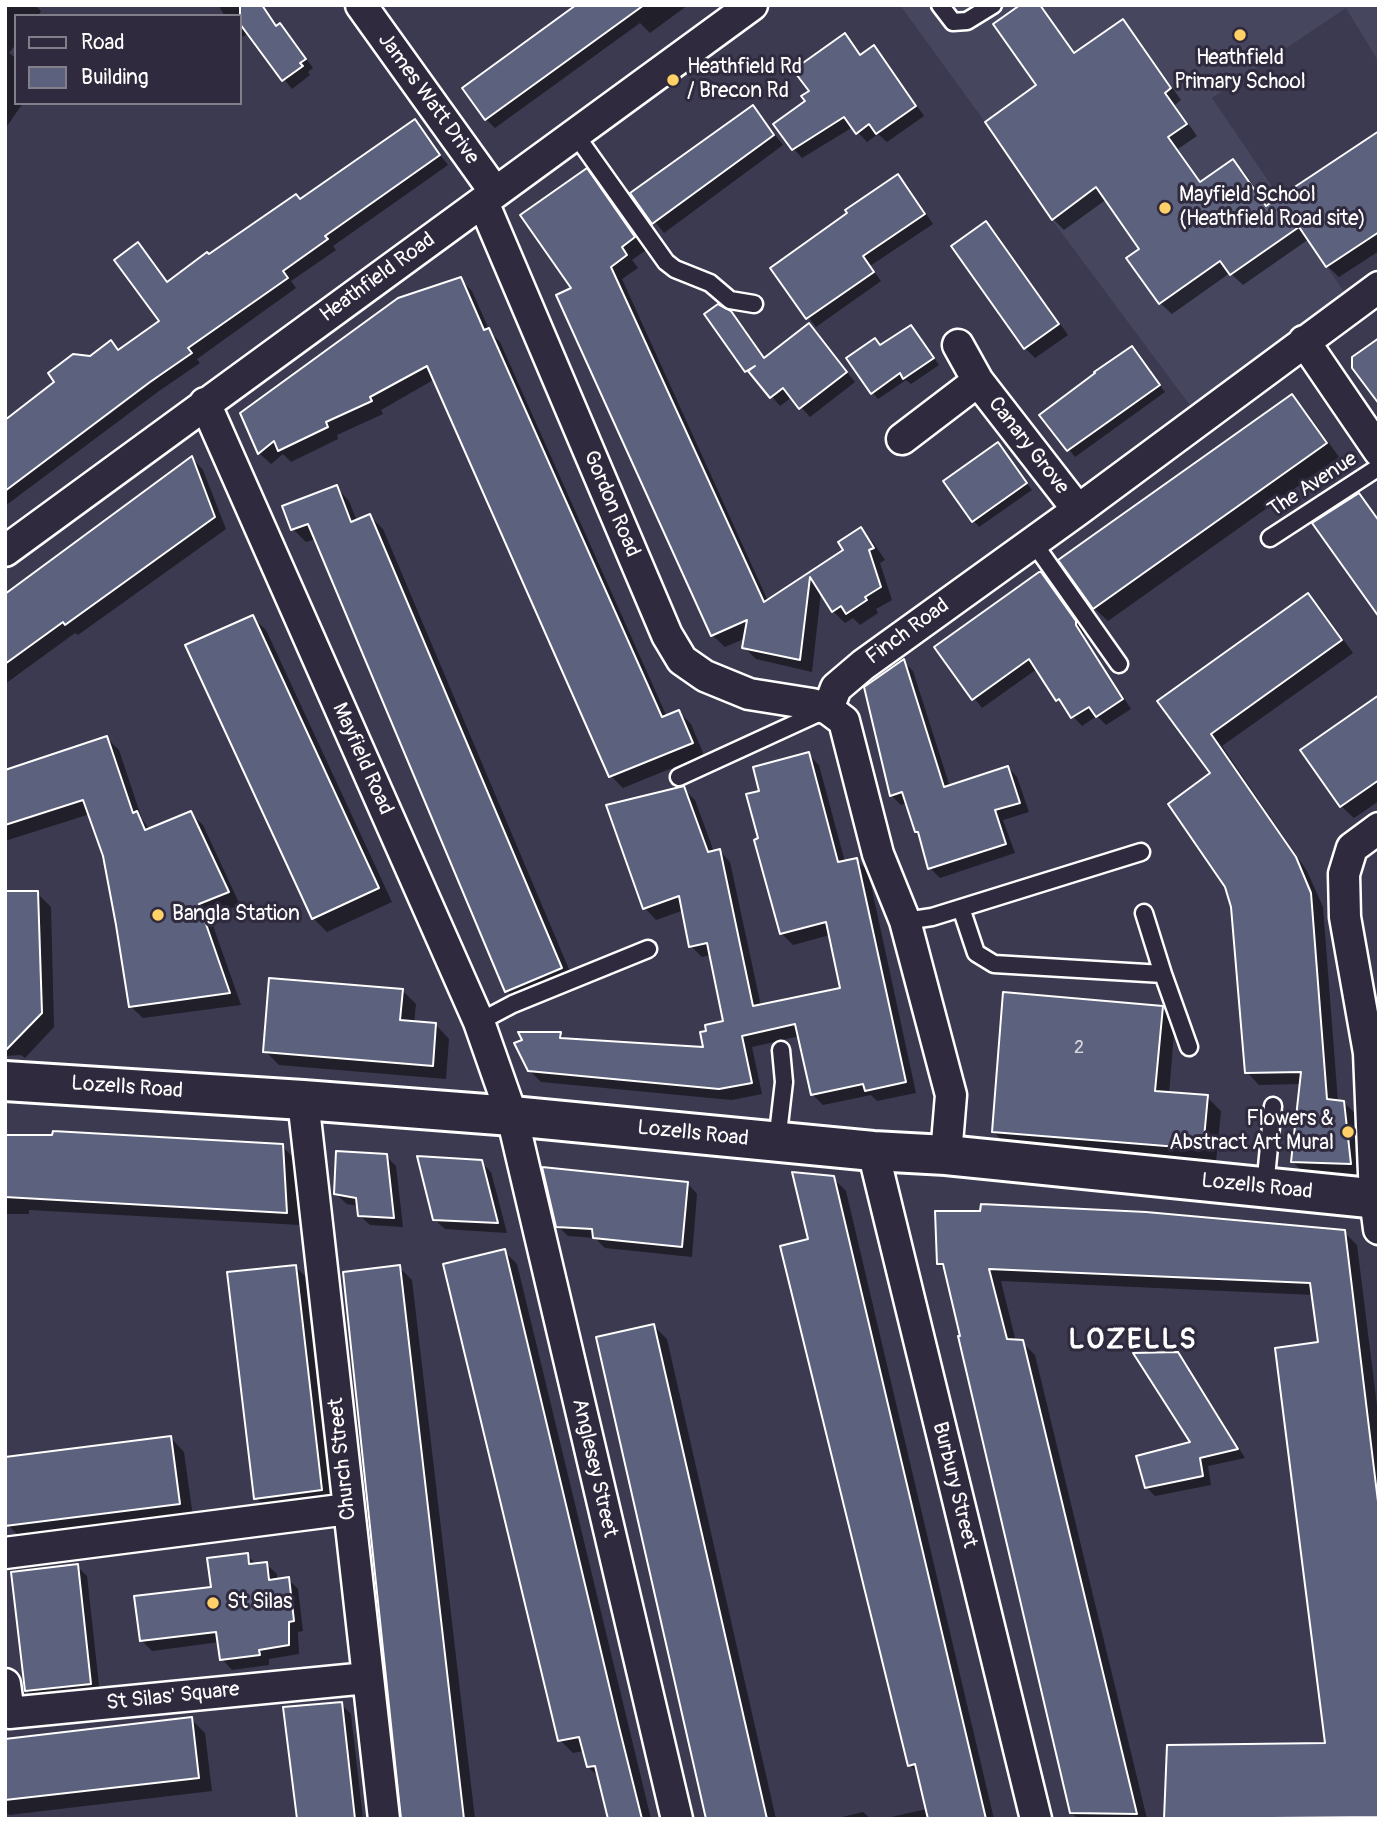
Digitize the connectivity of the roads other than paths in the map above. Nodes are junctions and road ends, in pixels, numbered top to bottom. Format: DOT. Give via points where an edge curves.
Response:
graph roads {
  1 [pos="361,5"];
  2 [pos="940,5"];
  3 [pos="993,5"];
  4 [pos="748,6"];
  5 [pos="575,134"];
  6 [pos="489,197"];
  7 [pos="1379,287"];
  8 [pos="754,304"];
  9 [pos="1304,341"];
  10 [pos="958,345"];
  11 [pos="978,381"];
  12 [pos="205,404"];
  13 [pos="902,439"];
  14 [pos="1379,451"];
  15 [pos="1379,467"];
  16 [pos="1078,510"];
  17 [pos="1270,538"];
  18 [pos="1033,541"];
  19 [pos="5,551"];
  20 [pos="1119,664"];
  21 [pos="828,709"];
  22 [pos="679,777"];
  23 [pos="1379,828"];
  24 [pos="1141,852"];
  25 [pos="961,908"];
  26 [pos="1144,913"];
  27 [pos="905,921"];
  28 [pos="648,949"];
  29 [pos="1163,974"];
  30 [pos="479,1022"];
  31 [pos="1189,1046"];
  32 [pos="781,1050"];
  33 [pos="5,1081"];
  34 [pos="303,1100"];
  35 [pos="1273,1106"];
  36 [pos="512,1116"];
  37 [pos="777,1142"];
  38 [pos="873,1151"];
  39 [pos="946,1155"];
  40 [pos="1265,1188"];
  41 [pos="1377,1209"];
  42 [pos="348,1509"];
  43 [pos="5,1553"];
  44 [pos="367,1678"];
  45 [pos="5,1684"];
  46 [pos="384,1819"];
  47 [pos="677,1819"];
  48 [pos="1036,1819"];
  1 -- 6 [label="street, James Watt Drive"];
  2 -- 3 [label="lane" via="953,22 967,22"];
  4 -- 5 [label="street, Heathfield Road"];
  5 -- 6 [label="street, Heathfield Road"];
  5 -- 8 [label="lane" via="666,262 710,283 730,300"];
  6 -- 12 [label="street, Heathfield Road"];
  6 -- 21 [label="street, Gordon Road" via="667,635 682,660 705,677 749,694"];
  7 -- 9 [label="street, Finch Road"];
  9 -- 14 [label="street"];
  9 -- 16 [label="street, Finch Road"];
  10 -- 11 [label="street, Canary Grove"];
  11 -- 13 [label="street, Canary Grove"];
  11 -- 16 [label="street, Canary Grove"];
  12 -- 19 [label="street, Heathfield Road"];
  12 -- 30 [label="street, Mayfield Road"];
  15 -- 17 [label="lane, The Avenue"];
  16 -- 18 [label="street, Finch Road"];
  18 -- 20 [label="lane"];
  18 -- 21 [label="street, Finch Road" via="863,665 836,688"];
  21 -- 22 [label="lane"];
  21 -- 27 [label="street" via="844,721 878,854"];
  23 -- 41 [label="street" via="1352,848 1345,874 1345,917 1369,1053"];
  24 -- 25 [label="lane"];
  25 -- 27 [label="lane"];
  25 -- 29 [label="lane" via="975,953 994,964"];
  26 -- 29 [label="lane"];
  27 -- 39 [label="street" via="951,1095"];
  28 -- 30 [label="lane"];
  29 -- 31 [label="lane"];
  30 -- 36 [label="street, Mayfield Road"];
  32 -- 37 [label="lane" via="784,1082"];
  33 -- 34 [label="main road, Lozells Road"];
  34 -- 36 [label="main road, Lozells Road"];
  34 -- 42 [label="street, Church Street"];
  35 -- 40 [label="lane"];
  36 -- 37 [label="main road, Lozells Road"];
  36 -- 47 [label="street, Anglesey Street"];
  37 -- 38 [label="main road, Lozells Road"];
  38 -- 39 [label="main road, Lozells Road"];
  38 -- 48 [label="street, Burbury Street"];
  39 -- 40 [label="main road, Lozells Road"];
  40 -- 41 [label="main road, Lozells Road"];
  42 -- 43 [label="street"];
  42 -- 44 [label="street, Church Street"];
  44 -- 45 [label="street, St Silas' Square" via="9,1713"];
  44 -- 46 [label="street, Church Street"];
}
